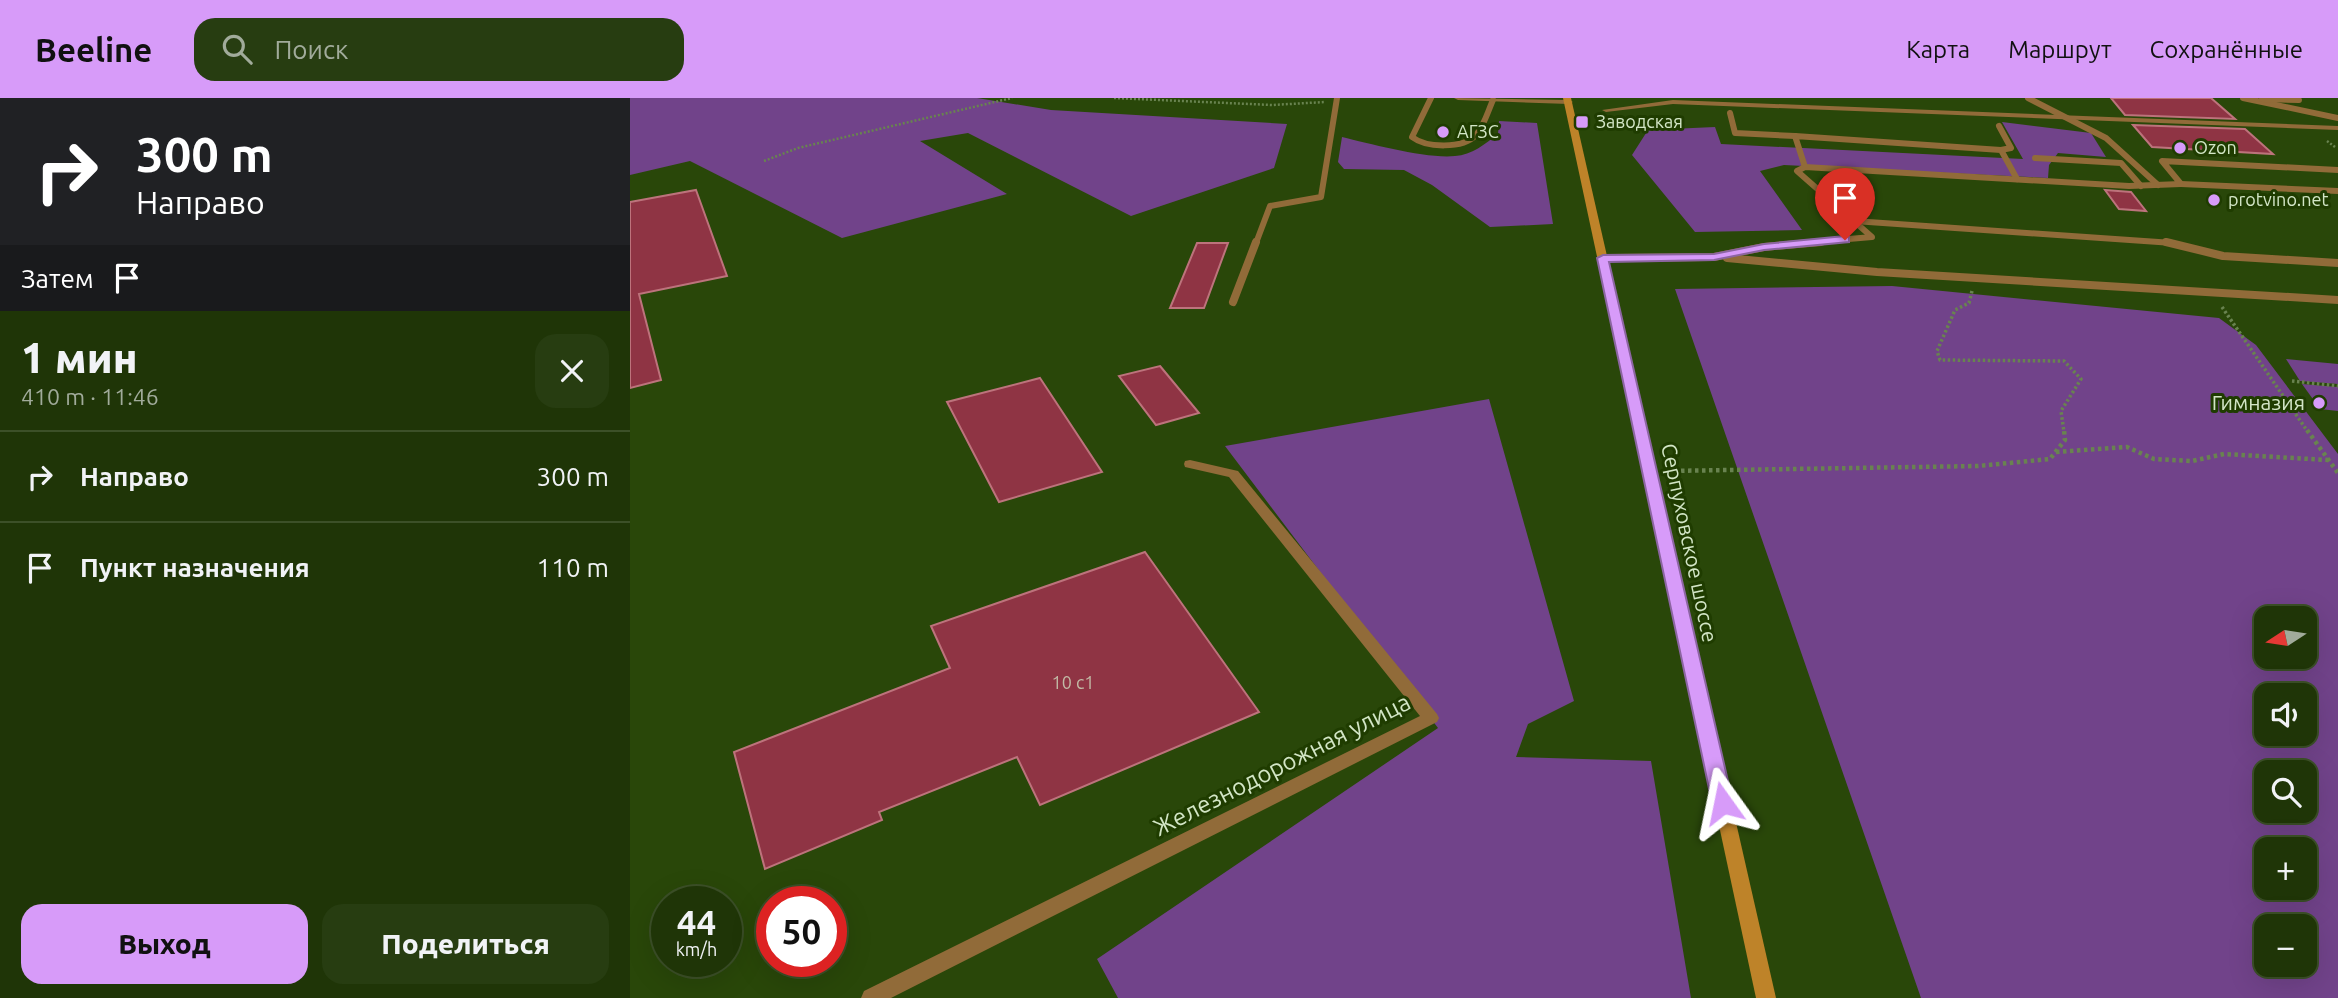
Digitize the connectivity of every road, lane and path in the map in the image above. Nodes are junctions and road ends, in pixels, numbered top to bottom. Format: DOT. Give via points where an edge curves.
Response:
graph roads {
  1 [pos="1012,98"];
  2 [pos="1114,98"];
  3 [pos="1431,98"];
  4 [pos="1458,98"];
  5 [pos="2028,98"];
  6 [pos="2244,98"];
  7 [pos="2297,98"];
  8 [pos="1337,100"];
  9 [pos="1493,100"];
  10 [pos="1568,100"];
  11 [pos="1606,110"];
  12 [pos="1730,113"];
  13 [pos="2066,117"];
  14 [pos="2338,118"];
  15 [pos="1999,127"];
  16 [pos="2338,128"];
  17 [pos="1795,136"];
  18 [pos="2001,150"];
  19 [pos="2035,158"];
  20 [pos="764,161"];
  21 [pos="1805,167"];
  22 [pos="2338,170"];
  23 [pos="2017,179"];
  24 [pos="2181,184"];
  25 [pos="2141,186"];
  26 [pos="2158,186"];
  27 [pos="2338,191"];
  28 [pos="1854,220"];
  29 [pos="1714,257"];
  30 [pos="1603,258"];
  31 [pos="2338,262"];
  32 [pos="1968,276"];
  33 [pos="2212,292"];
  34 [pos="2338,300"];
  35 [pos="1233,302"];
  36 [pos="2292,381"];
  37 [pos="2338,386"];
  38 [pos="2055,452"];
  39 [pos="2328,460"];
  40 [pos="1190,464"];
  41 [pos="1650,471"];
  42 [pos="2338,473"];
  43 [pos="871,998"];
  44 [pos="1766,998"];
  1 -- 20 [label="path" via="798,148"];
  2 -- 8 [label="path" via="1272,105"];
  3 -- 9 [label="lane" via="1412,137 1425,144 1461,145 1475,139"];
  4 -- 9 [label="street"];
  5 -- 13 [label="lane"];
  6 -- 7 [label="lane"];
  6 -- 14 [label="lane"];
  8 -- 35 [label="lane" via="1321,197 1270,206"];
  9 -- 10 [label="street"];
  10 -- 30 [label="main road, Серпуховское шоссе"];
  11 -- 13 [label="street" via="1673,102"];
  12 -- 17 [label="lane" via="1735,134"];
  13 -- 16 [label="street"];
  13 -- 26 [label="lane" via="2106,138"];
  15 -- 18 [label="lane" via="2011,148"];
  17 -- 18 [label="lane"];
  17 -- 21 [label="lane"];
  18 -- 23 [label="lane"];
  19 -- 25 [label="lane" via="2121,163"];
  21 -- 23 [label="lane"];
  21 -- 28 [label="lane" via="1797,171"];
  22 -- 24 [label="lane" via="2162,160"];
  23 -- 25 [label="lane"];
  24 -- 26 [label="lane"];
  24 -- 27 [label="lane"];
  25 -- 26 [label="lane"];
  28 -- 29 [label="lane" via="1872,237 1764,247"];
  28 -- 31 [label="lane" via="2163,241 2223,256"];
  29 -- 30 [label="lane"];
  29 -- 32 [label="lane"];
  30 -- 41 [label="main road, Серпуховское шоссе"];
  32 -- 33 [label="lane"];
  32 -- 38 [label="path" via="1973,294 1969,303 1955,310 1937,351 1940,360 2064,361 2081,379 2061,411 2065,440"];
  33 -- 34 [label="lane"];
  33 -- 39 [label="path"];
  36 -- 37 [label="path"];
  38 -- 39 [label="path" via="2127,447 2154,459 2192,461 2224,454"];
  38 -- 41 [label="path" via="2050,458 1978,466"];
  39 -- 42 [label="path"];
  40 -- 43 [label="street, Железнодорожная улица" via="1233,474 1431,718"];
  41 -- 44 [label="main road, Серпуховское шоссе"];
}
